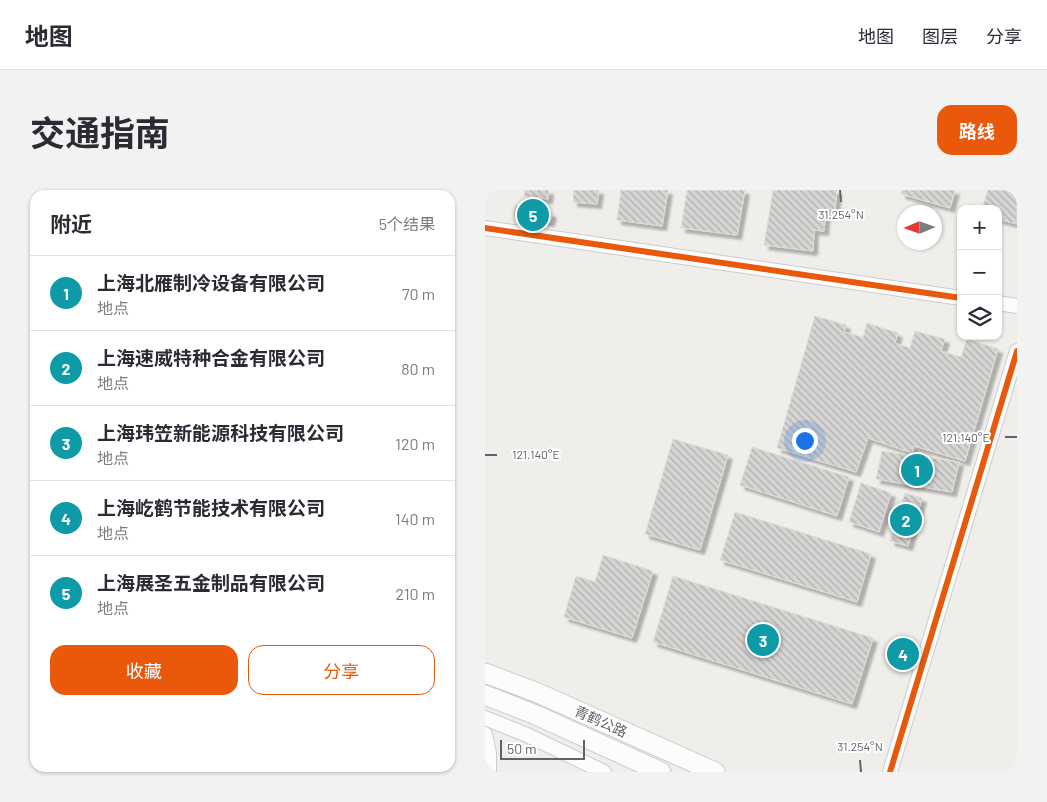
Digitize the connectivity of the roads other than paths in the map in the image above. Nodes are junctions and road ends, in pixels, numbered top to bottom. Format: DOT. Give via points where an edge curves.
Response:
graph roads {
  1 [pos="485,228"];
  2 [pos="957,297"];
  3 [pos="1002,304"];
  4 [pos="1017,306"];
  5 [pos="1017,351"];
  6 [pos="493,676"];
  7 [pos="492,697"];
  8 [pos="488,719"];
  9 [pos="485,734"];
  10 [pos="489,772"];
  11 [pos="604,772"];
  12 [pos="661,772"];
  13 [pos="715,772"];
  14 [pos="890,772"];
  1 -- 2 [label="street"];
  3 -- 4 [label="street"];
  5 -- 14 [label="street"];
  6 -- 13 [label="main road, 青鹤公路"];
  7 -- 12 [label="main road, 青鹤公路"];
  8 -- 11 [label="street"];
  9 -- 10 [label="street"];
}
